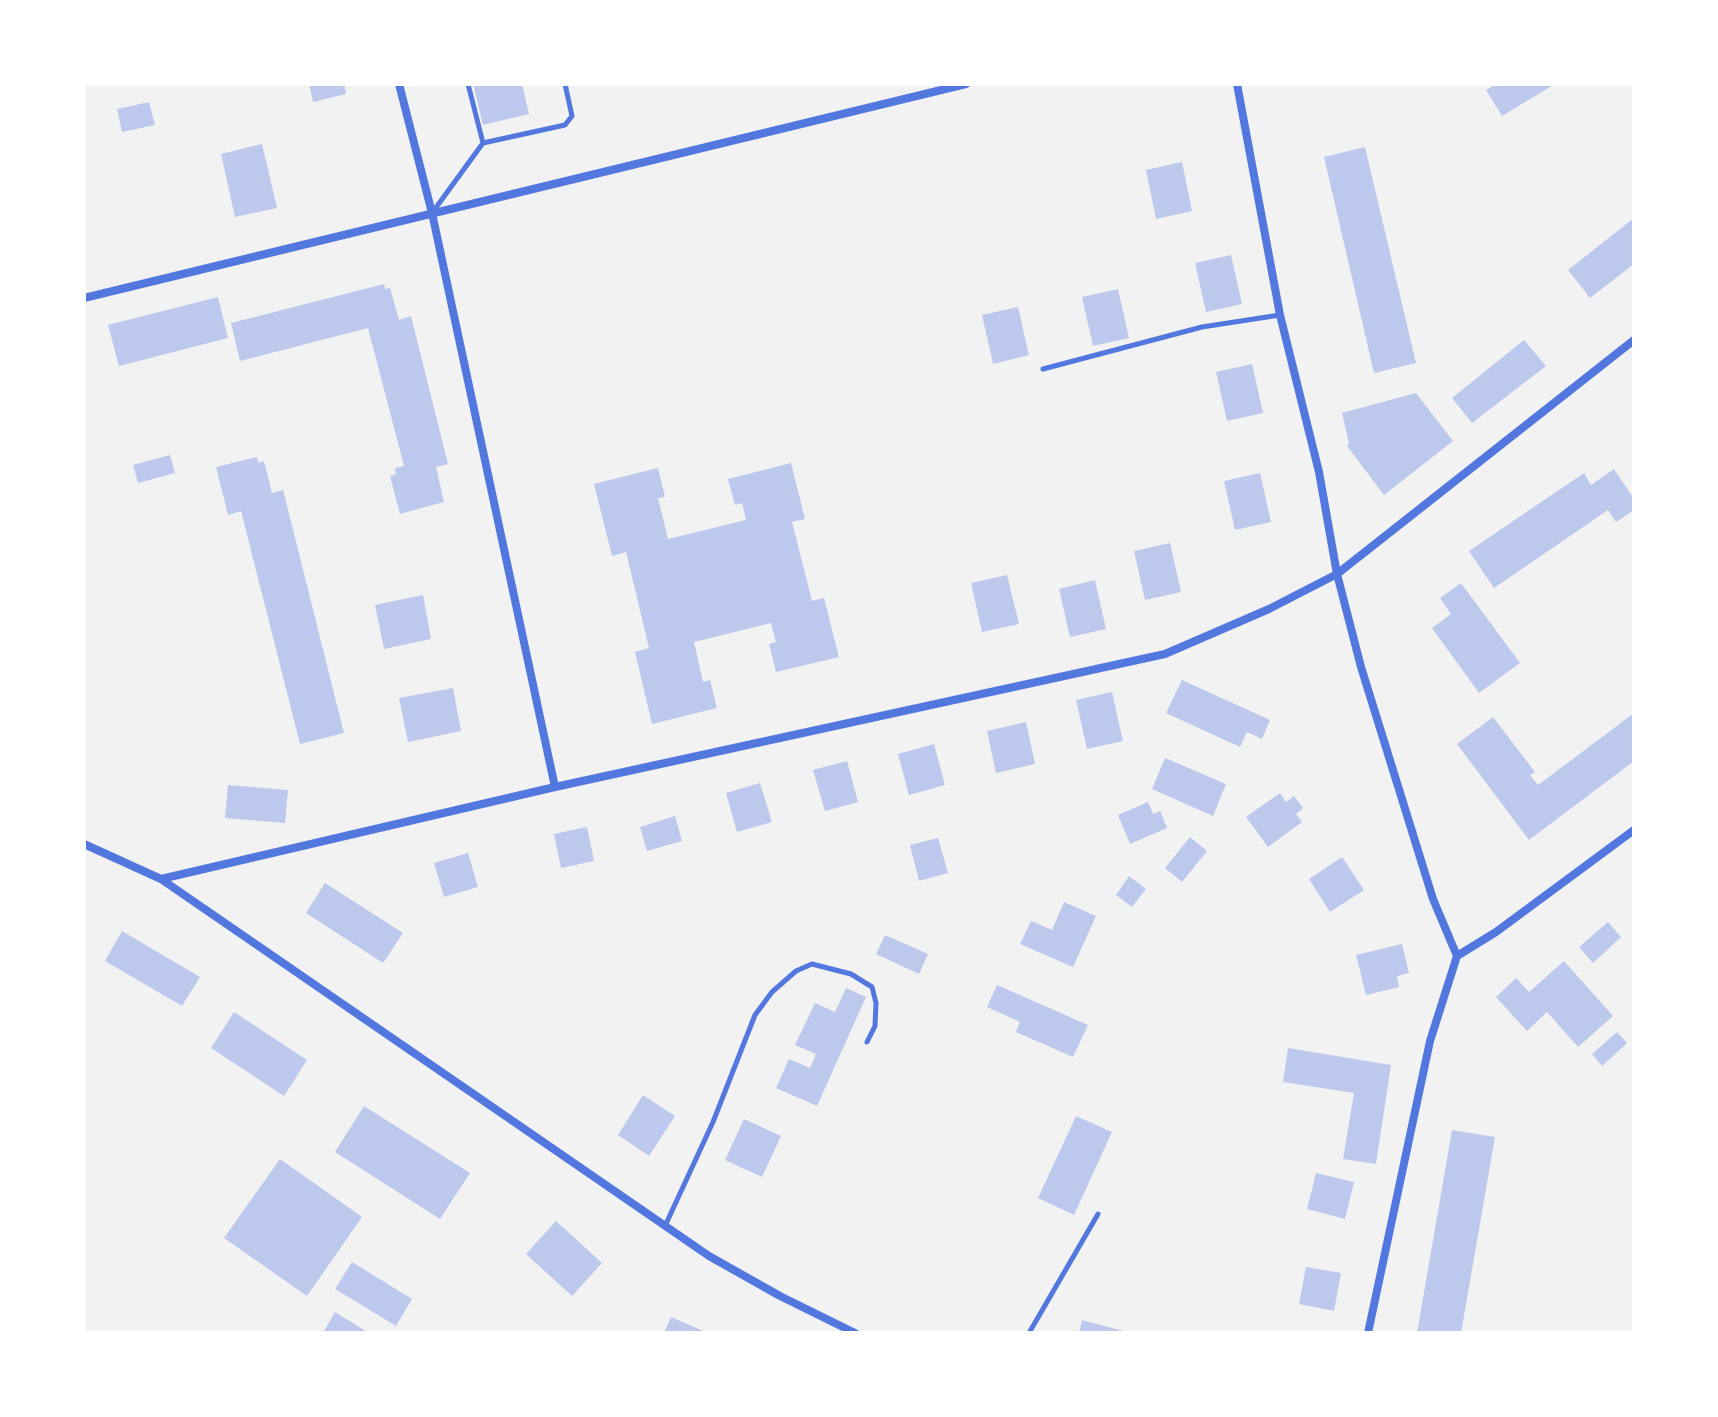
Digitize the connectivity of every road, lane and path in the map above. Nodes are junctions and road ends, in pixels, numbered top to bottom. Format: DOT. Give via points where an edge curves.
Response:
graph roads {
  1 [pos="399,84"];
  2 [pos="468,84"];
  3 [pos="565,84"];
  4 [pos="966,84"];
  5 [pos="1237,84"];
  6 [pos="483,143"];
  7 [pos="432,213"];
  8 [pos="84,298"];
  9 [pos="1280,315"];
  10 [pos="1634,340"];
  11 [pos="1043,369"];
  12 [pos="1337,574"];
  13 [pos="555,787"];
  14 [pos="1634,830"];
  15 [pos="84,844"];
  16 [pos="161,879"];
  17 [pos="1457,956"];
  18 [pos="867,1042"];
  19 [pos="1098,1214"];
  20 [pos="664,1227"];
  21 [pos="855,1333"];
  22 [pos="1029,1333"];
  23 [pos="1368,1333"];
  1 -- 7 [label="street"];
  2 -- 6 [label="lane"];
  3 -- 6 [label="lane" via="572,116 565,125"];
  4 -- 7 [label="street"];
  5 -- 9 [label="street"];
  6 -- 7 [label="lane"];
  7 -- 8 [label="street"];
  7 -- 13 [label="street"];
  9 -- 11 [label="lane" via="1202,327"];
  9 -- 12 [label="street" via="1319,472"];
  10 -- 12 [label="street"];
  12 -- 13 [label="street" via="1165,654"];
  12 -- 17 [label="street" via="1428,885"];
  13 -- 16 [label="street"];
  14 -- 17 [label="street"];
  15 -- 16 [label="street"];
  16 -- 20 [label="street"];
  17 -- 23 [label="street" via="1430,1041"];
  18 -- 20 [label="lane" via="875,1026 876,1003 872,987 851,974 812,964 772,992 755,1015"];
  19 -- 22 [label="lane"];
  20 -- 21 [label="street" via="780,1296"];
}
